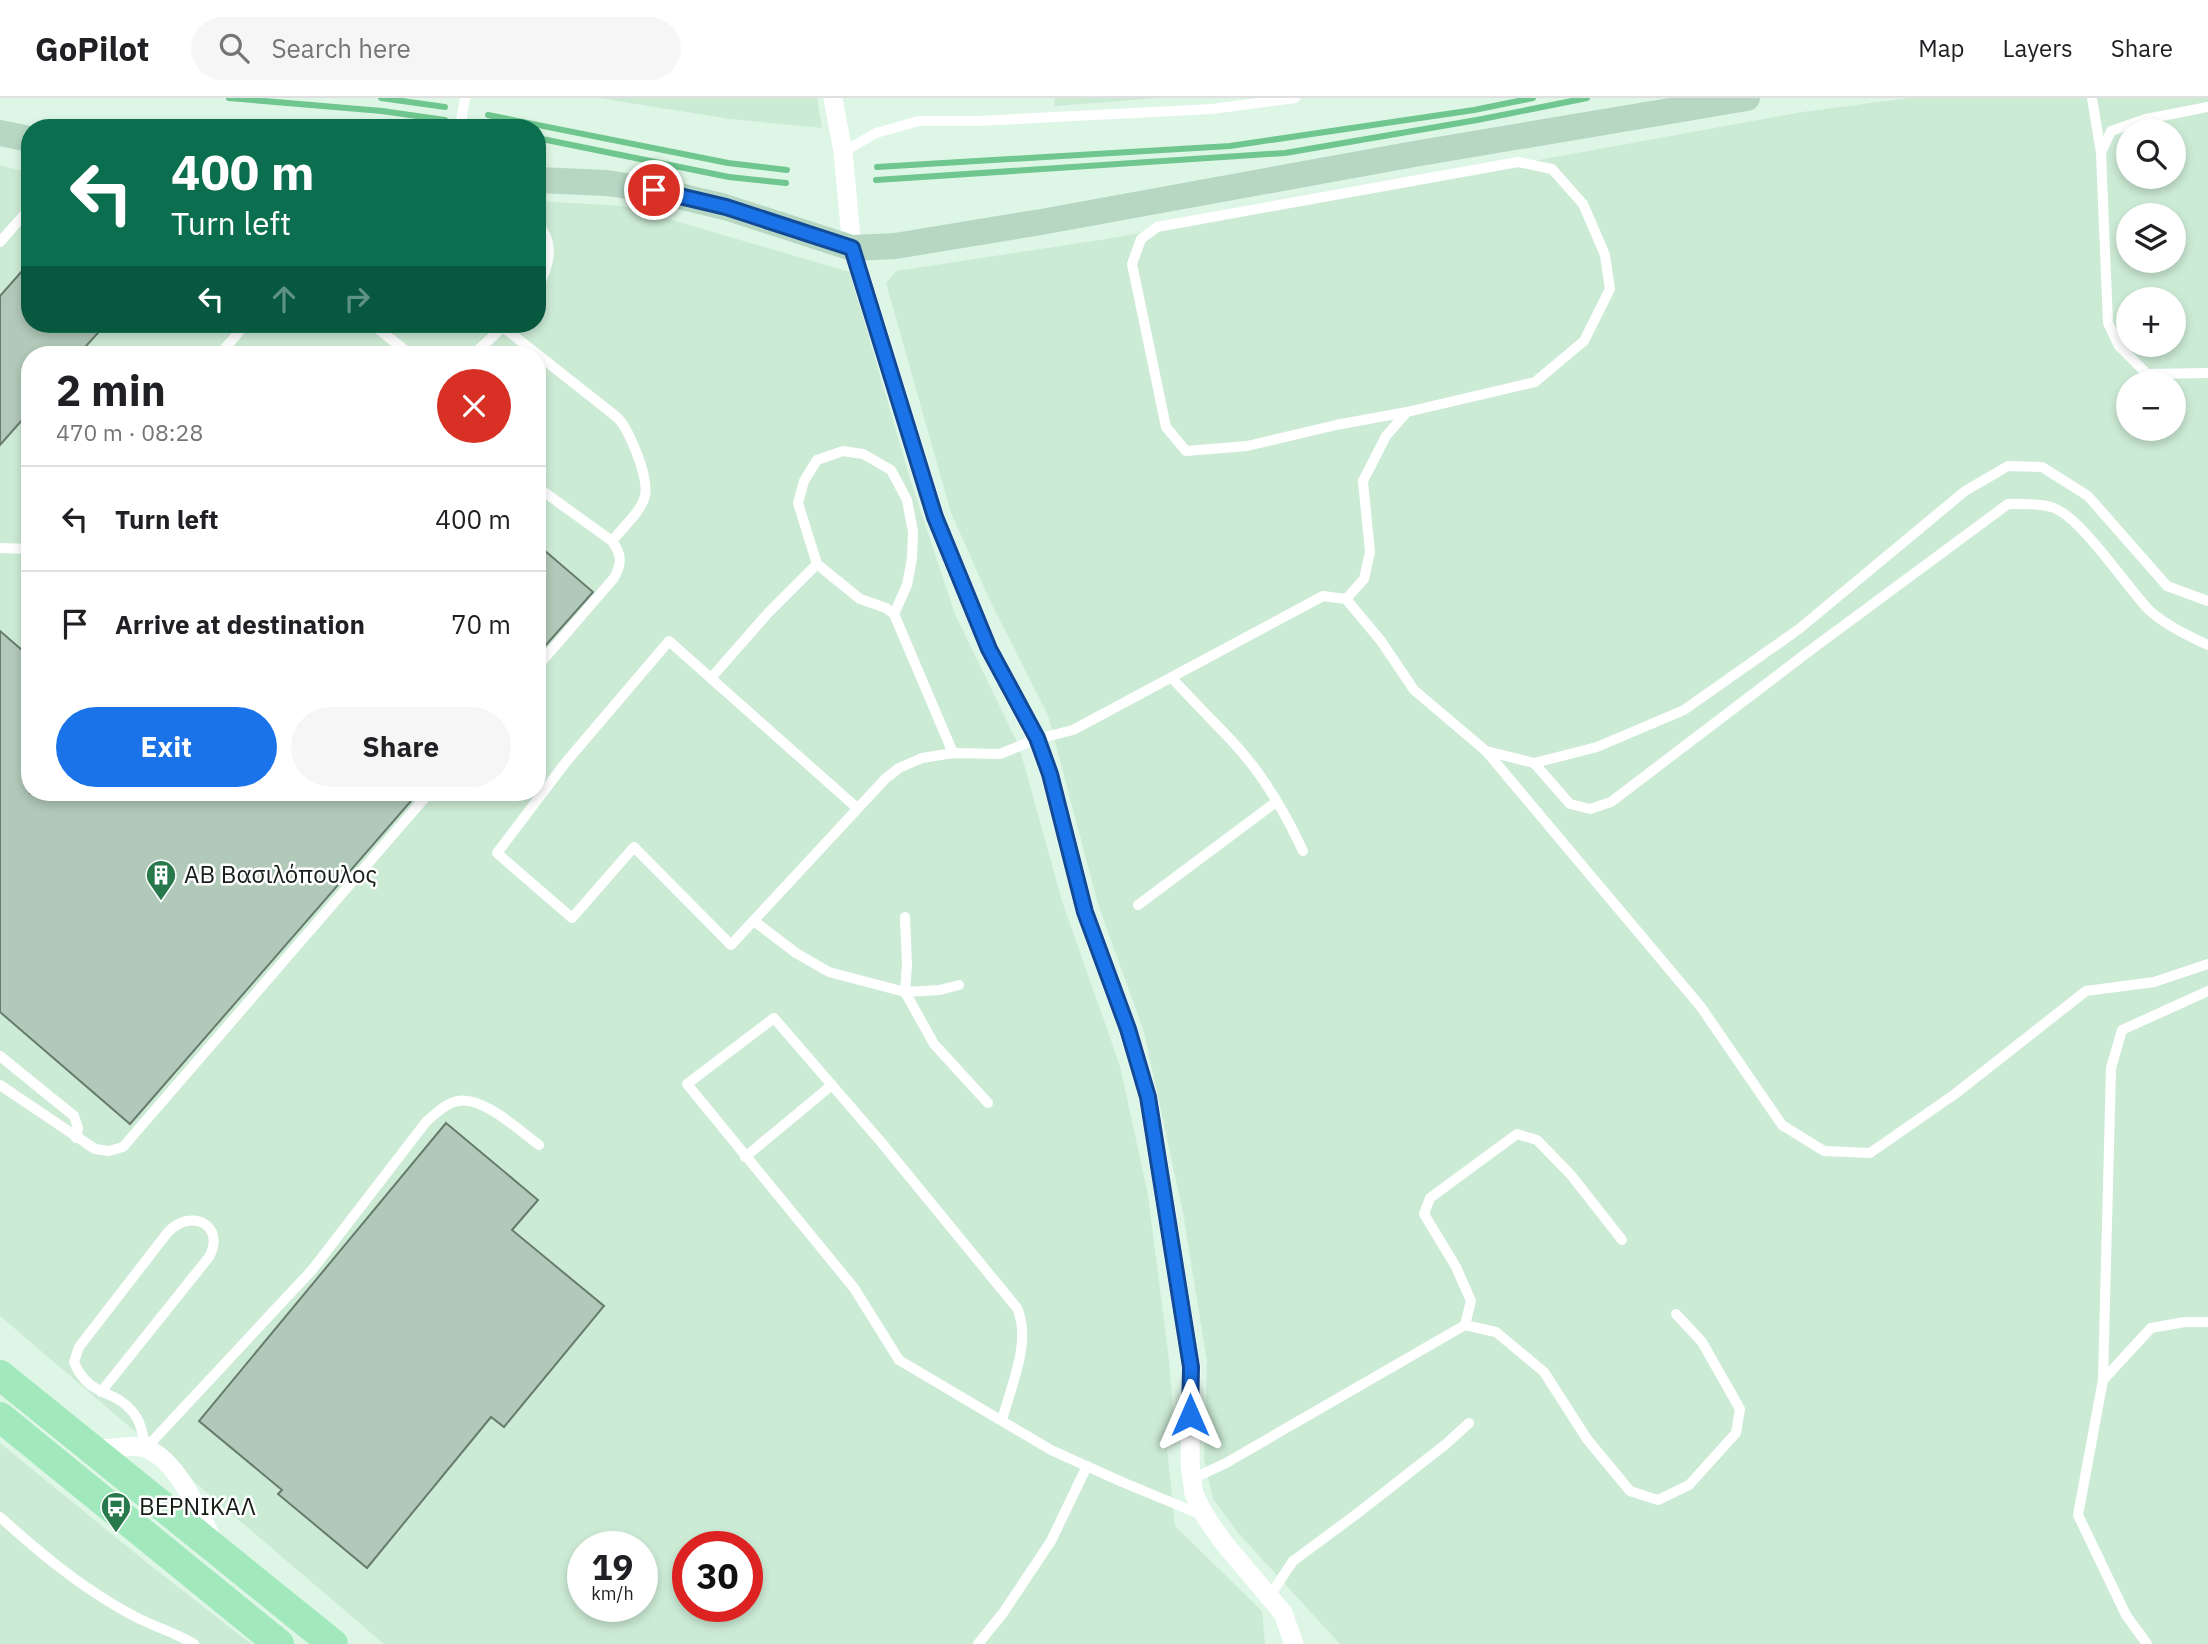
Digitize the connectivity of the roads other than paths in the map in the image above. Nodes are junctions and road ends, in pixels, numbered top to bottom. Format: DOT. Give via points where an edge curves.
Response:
graph roads {
  1 [pos="464,98"];
  2 [pos="833,98"];
  3 [pos="1295,98"];
  4 [pos="1747,98"];
  5 [pos="2092,98"];
  6 [pos="2208,107"];
  7 [pos="461,119"];
  8 [pos="0,133"];
  9 [pos="21,137"];
  10 [pos="843,152"];
  11 [pos="2101,153"];
  12 [pos="546,180"];
  13 [pos="21,218"];
  14 [pos="546,238"];
  15 [pos="0,242"];
  16 [pos="852,248"];
  17 [pos="546,273"];
  18 [pos="238,333"];
  19 [pos="383,333"];
  20 [pos="495,333"];
  21 [pos="513,333"];
  22 [pos="227,346"];
  23 [pos="400,346"];
  24 [pos="482,346"];
  25 [pos="529,346"];
  26 [pos="546,360"];
  27 [pos="2208,373"];
  28 [pos="1407,412"];
  29 [pos="546,493"];
  30 [pos="612,541"];
  31 [pos="0,548"];
  32 [pos="21,549"];
  33 [pos="817,564"];
  34 [pos="1346,599"];
  35 [pos="2208,601"];
  36 [pos="894,614"];
  37 [pos="2208,645"];
  38 [pos="546,657"];
  39 [pos="712,678"];
  40 [pos="1172,678"];
  41 [pos="1037,738"];
  42 [pos="1486,751"];
  43 [pos="954,753"];
  44 [pos="1534,763"];
  45 [pos="546,788"];
  46 [pos="422,801"];
  47 [pos="536,801"];
  48 [pos="1276,802"];
  49 [pos="857,808"];
  50 [pos="1303,851"];
  51 [pos="1138,905"];
  52 [pos="905,918"];
  53 [pos="754,921"];
  54 [pos="2208,964"];
  55 [pos="959,985"];
  56 [pos="2208,991"];
  57 [pos="905,992"];
  58 [pos="0,1056"];
  59 [pos="832,1084"];
  60 [pos="0,1085"];
  61 [pos="988,1103"];
  62 [pos="76,1138"];
  63 [pos="539,1145"];
  64 [pos="745,1157"];
  65 [pos="1622,1240"];
  66 [pos="1676,1314"];
  67 [pos="2208,1322"];
  68 [pos="1465,1325"];
  69 [pos="0,1375"];
  70 [pos="2103,1380"];
  71 [pos="101,1392"];
  72 [pos="0,1417"];
  73 [pos="1002,1420"];
  74 [pos="1469,1423"];
  75 [pos="90,1447"];
  76 [pos="146,1448"];
  77 [pos="1087,1466"];
  78 [pos="1192,1479"];
  79 [pos="1205,1516"];
  80 [pos="0,1517"];
  81 [pos="219,1551"];
  82 [pos="1269,1597"];
  83 [pos="194,1644"];
  84 [pos="279,1644"];
  85 [pos="333,1644"];
  86 [pos="978,1644"];
  87 [pos="1294,1644"];
  88 [pos="2147,1644"];
  1 -- 7 [label="lane"];
  2 -- 10 [label="street"];
  3 -- 10 [label="lane" via="1212,109 919,121 876,133"];
  4 -- 16 [label="street" via="1041,222 895,246"];
  5 -- 11 [label="lane"];
  6 -- 11 [label="lane" via="2111,131"];
  8 -- 9 [label="street"];
  10 -- 16 [label="street"];
  11 -- 27 [label="lane" via="2108,323 2119,346 2147,374"];
  12 -- 16 [label="street" via="654,190 726,207"];
  13 -- 15 [label="lane"];
  14 -- 17 [label="lane"];
  16 -- 41 [label="street" via="935,517 989,649"];
  18 -- 22 [label="lane"];
  19 -- 23 [label="lane"];
  20 -- 24 [label="lane"];
  21 -- 25 [label="lane"];
  26 -- 30 [label="lane" via="628,430 645,481 645,495"];
  28 -- 28 [label="lane" via="1535,382 1584,341 1610,289 1605,255 1583,204 1552,169 1518,162 1157,227 1141,239 1132,264 1155,380 1166,427 1186,451 1247,446"];
  28 -- 34 [label="lane" via="1386,436 1363,481 1370,552 1364,579"];
  29 -- 30 [label="lane"];
  30 -- 38 [label="lane" via="621,564 614,578"];
  31 -- 32 [label="lane"];
  33 -- 36 [label="lane" via="860,599"];
  33 -- 36 [label="lane" via="798,503 804,481 817,460 843,451 863,454 891,470 907,500 912,558"];
  33 -- 39 [label="lane"];
  34 -- 40 [label="lane" via="1323,596"];
  34 -- 42 [label="lane" via="1414,690"];
  35 -- 44 [label="lane" via="2167,586 2088,496 2042,467 2008,466 1965,491 1798,629 1684,710 1597,747"];
  36 -- 43 [label="lane"];
  37 -- 44 [label="lane" via="2149,610 2081,529 2054,507 2008,504 1611,802 1590,809 1570,804"];
  39 -- 45 [label="lane" via="669,641"];
  39 -- 49 [label="lane"];
  40 -- 41 [label="lane" via="1073,730"];
  40 -- 48 [label="lane" via="1233,742"];
  41 -- 43 [label="lane" via="1000,754"];
  41 -- 78 [label="street" via="1085,912 1148,1097 1191,1367"];
  42 -- 44 [label="lane"];
  42 -- 54 [label="lane" via="1701,1007 1782,1125 1824,1151 1870,1153 1955,1094 2085,991 2154,982"];
  43 -- 49 [label="lane" via="922,758 899,768"];
  46 -- 62 [label="lane" via="123,1147 94,1149"];
  47 -- 53 [label="lane" via="497,853 572,918 634,846 732,945"];
  48 -- 50 [label="lane"];
  48 -- 51 [label="lane"];
  49 -- 53 [label="lane"];
  52 -- 57 [label="lane"];
  53 -- 57 [label="lane" via="829,972"];
  55 -- 57 [label="lane"];
  56 -- 70 [label="lane" via="2122,1030 2111,1068"];
  57 -- 61 [label="lane" via="934,1044"];
  58 -- 62 [label="lane" via="74,1116"];
  59 -- 64 [label="lane"];
  59 -- 64 [label="lane" via="774,1018 687,1084"];
  59 -- 73 [label="lane" via="1017,1308 1023,1321 1022,1346"];
  60 -- 62 [label="lane"];
  63 -- 76 [label="lane" via="485,1106 457,1101 444,1107 425,1122 312,1270"];
  64 -- 73 [label="lane" via="854,1288 899,1360"];
  65 -- 68 [label="lane" via="1537,1140 1517,1134 1430,1198 1424,1214 1471,1301"];
  66 -- 68 [label="lane" via="1702,1342 1740,1409 1736,1433 1689,1485 1658,1500 1630,1491 1587,1439 1544,1372 1496,1332"];
  67 -- 70 [label="lane" via="2151,1328"];
  68 -- 78 [label="lane"];
  69 -- 75 [label="main road"];
  70 -- 88 [label="lane" via="2078,1515 2126,1615"];
  71 -- 71 [label="lane" via="78,1374 74,1362 79,1347 172,1227 184,1220 204,1223 214,1243 209,1257"];
  71 -- 76 [label="lane" via="132,1411"];
  72 -- 84 [label="main road"];
  73 -- 77 [label="lane"];
  74 -- 82 [label="lane" via="1293,1561"];
  75 -- 76 [label="street"];
  75 -- 81 [label="main road"];
  76 -- 81 [label="street" via="177,1476"];
  77 -- 79 [label="lane"];
  77 -- 86 [label="lane" via="1051,1541"];
  78 -- 79 [label="street"];
  79 -- 82 [label="street"];
  80 -- 83 [label="lane" via="78,1583 133,1616"];
  81 -- 85 [label="main road"];
  82 -- 87 [label="street" via="1283,1613"];
}
